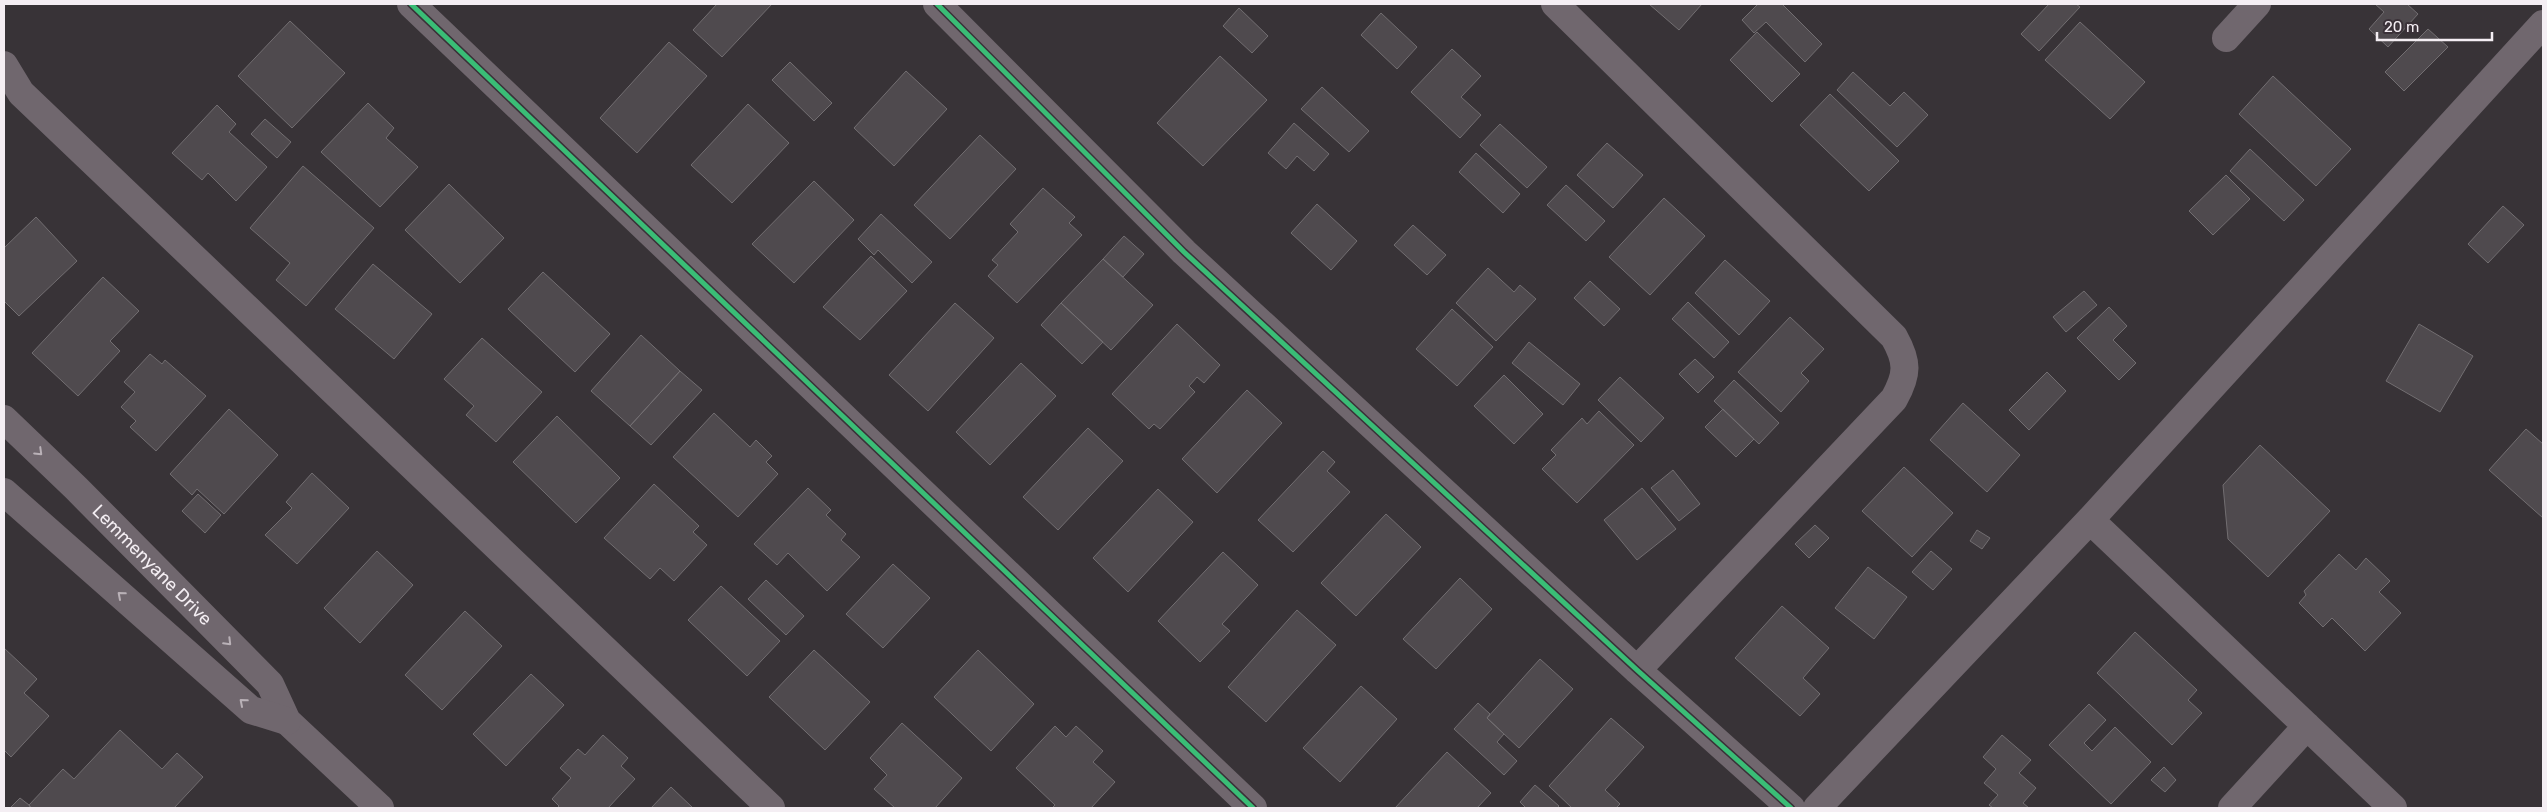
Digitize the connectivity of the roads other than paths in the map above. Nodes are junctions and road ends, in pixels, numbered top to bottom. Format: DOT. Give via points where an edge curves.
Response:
graph roads {
  1 [pos="412,4"];
  2 [pos="937,4"];
  3 [pos="1555,4"];
  4 [pos="2257,4"];
  5 [pos="2543,24"];
  6 [pos="2226,38"];
  7 [pos="4,65"];
  8 [pos="4,419"];
  9 [pos="4,492"];
  10 [pos="2090,520"];
  11 [pos="1637,670"];
  12 [pos="287,721"];
  13 [pos="2307,726"];
  14 [pos="380,808"];
  15 [pos="771,808"];
  16 [pos="1253,808"];
  17 [pos="1791,808"];
  18 [pos="1817,808"];
  19 [pos="2232,808"];
  20 [pos="2393,808"];
  1 -- 16 [label="street"];
  2 -- 11 [label="street" via="1184,252"];
  3 -- 11 [label="street" via="1894,337 1902,352 1905,370 1894,400"];
  4 -- 6 [label="street"];
  5 -- 10 [label="street"];
  7 -- 15 [label="street" via="21,93"];
  8 -- 12 [label="street, Lemmenyane Drive, one-way" via="270,684"];
  12 -- 9 [label="street, Lemmenyane Drive, one-way" via="251,710"];
  10 -- 13 [label="street"];
  10 -- 18 [label="street"];
  11 -- 17 [label="street"];
  12 -- 14 [label="street, Lemmenyane Drive"];
  13 -- 19 [label="street"];
  13 -- 20 [label="street"];
}
